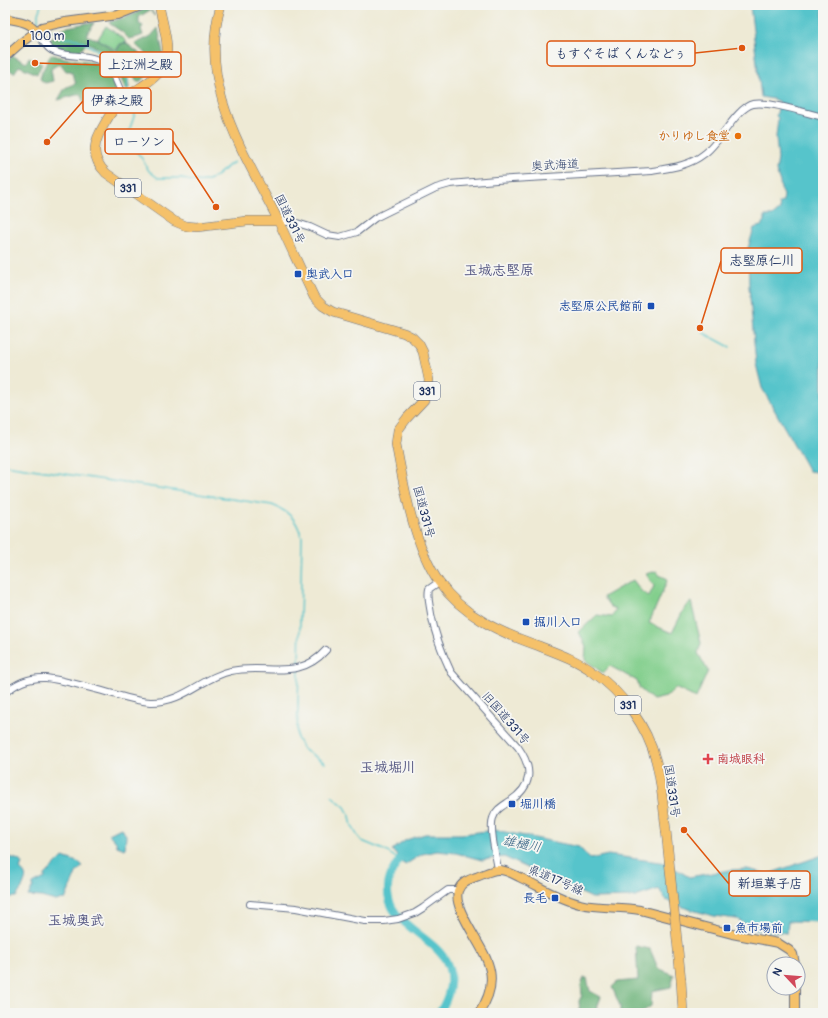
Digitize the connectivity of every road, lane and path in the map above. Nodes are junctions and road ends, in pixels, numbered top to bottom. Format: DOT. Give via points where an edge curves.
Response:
graph roads {
  1 [pos="143,5"];
  2 [pos="159,5"];
  3 [pos="221,5"];
  4 [pos="5,18"];
  5 [pos="36,31"];
  6 [pos="5,57"];
  7 [pos="129,95"];
  8 [pos="823,117"];
  9 [pos="278,221"];
  10 [pos="439,582"];
  11 [pos="326,650"];
  12 [pos="5,693"];
  13 [pos="498,870"];
  14 [pos="458,891"];
  15 [pos="250,904"];
  16 [pos="793,956"];
  17 [pos="795,996"];
  18 [pos="479,1013"];
  19 [pos="683,1013"];
  20 [pos="795,1013"];
  1 -- 5 [label="main road" via="118,15 65,22"];
  2 -- 7 [label="highway, 331" via="167,44 166,58 156,76"];
  3 -- 9 [label="highway, 国道331号 / 331" via="216,21 213,49 223,106 237,141"];
  4 -- 5 [label="main road" via="27,24"];
  5 -- 6 [label="main road"];
  5 -- 7 [label="street" via="51,50 106,64"];
  7 -- 9 [label="highway, 331" via="115,108 96,140 96,157 99,166 106,173 174,221 186,226"];
  8 -- 9 [label="street, 奥武海道" via="760,103 750,105 741,112 717,143 690,162 674,167 635,172 450,184 436,188 375,218 357,232 340,237 327,235 297,223"];
  9 -- 10 [label="highway, 国道331号 / 331" via="314,298 333,312 404,333 419,344 423,352 429,380 428,389 424,400 398,430 396,444 417,539"];
  10 -- 13 [label="street, 旧国道331号" via="429,589 428,596 435,632 444,658 451,672 518,747 529,772 524,788 517,797 498,810 493,818"];
  10 -- 19 [label="highway, 国道331号 / 331, bridge" via="482,622 585,666 608,684 636,716 656,760 660,779"];
  11 -- 12 [label="street" via="318,659 305,666 230,671 179,696 158,702 140,701 46,678 22,681"];
  13 -- 14 [label="main road" via="466,880"];
  13 -- 16 [label="main road, 県道17号線" via="580,904 640,910 778,943 789,950"];
  14 -- 15 [label="street" via="448,890 415,913 384,921 365,921 296,908"];
  14 -- 18 [label="main road" via="459,907 487,958 490,972 488,996"];
  17 -- 20 [label="main road"];
}
